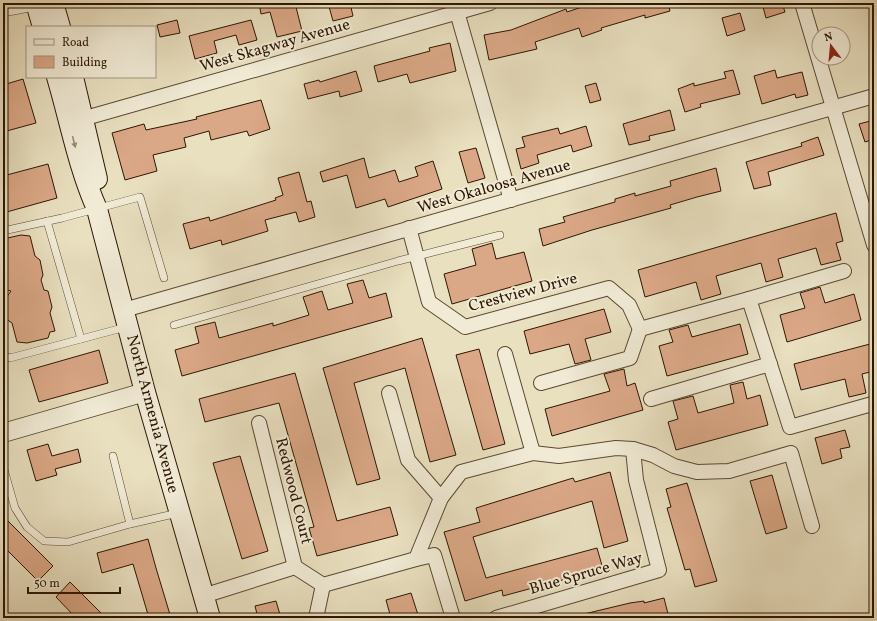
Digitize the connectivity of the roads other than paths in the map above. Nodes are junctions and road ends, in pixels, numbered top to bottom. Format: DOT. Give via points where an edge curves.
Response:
graph roads {
  1 [pos="490,3"];
  2 [pos="802,3"];
  3 [pos="42,4"];
  4 [pos="457,12"];
  5 [pos="3,13"];
  6 [pos="43,26"];
  7 [pos="59,26"];
  8 [pos="57,78"];
  9 [pos="73,78"];
  10 [pos="874,96"];
  11 [pos="832,108"];
  12 [pos="76,120"];
  13 [pos="511,200"];
  14 [pos="97,209"];
  15 [pos="47,221"];
  16 [pos="409,228"];
  17 [pos="3,231"];
  18 [pos="500,235"];
  19 [pos="874,245"];
  20 [pos="417,256"];
  21 [pos="844,271"];
  22 [pos="164,278"];
  23 [pos="749,299"];
  24 [pos="126,318"];
  25 [pos="174,325"];
  26 [pos="640,329"];
  27 [pos="81,339"];
  28 [pos="504,354"];
  29 [pos="3,355"];
  30 [pos="770,364"];
  31 [pos="541,382"];
  32 [pos="145,392"];
  33 [pos="389,393"];
  34 [pos="650,399"];
  35 [pos="872,404"];
  36 [pos="258,423"];
  37 [pos="3,433"];
  38 [pos="633,448"];
  39 [pos="533,453"];
  40 [pos="113,456"];
  41 [pos="3,466"];
  42 [pos="441,498"];
  43 [pos="180,512"];
  44 [pos="130,524"];
  45 [pos="812,526"];
  46 [pos="416,559"];
  47 [pos="295,567"];
  48 [pos="323,585"];
  49 [pos="203,596"];
  50 [pos="210,618"];
  51 [pos="316,618"];
  52 [pos="453,618"];
  53 [pos="496,618"];
  1 -- 4 [label="street, West Skagway Avenue"];
  2 -- 11 [label="street"];
  3 -- 5 [label="lane"];
  3 -- 6 [label="main road"];
  3 -- 7 [label="main road"];
  4 -- 12 [label="street, West Skagway Avenue"];
  4 -- 13 [label="street"];
  8 -- 12 [label="main road, North Armenia Avenue"];
  9 -- 12 [label="main road, North Armenia Avenue"];
  10 -- 11 [label="street, West Okaloosa Avenue"];
  11 -- 13 [label="street, West Okaloosa Avenue"];
  11 -- 19 [label="street"];
  12 -- 14 [label="main road, North Armenia Avenue" via="86,185"];
  13 -- 16 [label="street, West Okaloosa Avenue"];
  14 -- 15 [label="lane"];
  14 -- 22 [label="lane" via="140,198"];
  14 -- 24 [label="main road, North Armenia Avenue"];
  15 -- 17 [label="lane"];
  15 -- 27 [label="lane"];
  16 -- 20 [label="street, Crestview Drive"];
  16 -- 24 [label="street, West Okaloosa Avenue"];
  18 -- 20 [label="lane"];
  20 -- 25 [label="lane"];
  20 -- 26 [label="street, Crestview Drive" via="429,302 465,327 609,288 629,305"];
  21 -- 23 [label="street"];
  23 -- 26 [label="street"];
  23 -- 30 [label="street"];
  24 -- 27 [label="lane"];
  24 -- 32 [label="main road, North Armenia Avenue"];
  26 -- 31 [label="street" via="630,358"];
  27 -- 29 [label="lane" via="10,358"];
  28 -- 39 [label="street"];
  30 -- 34 [label="street"];
  30 -- 35 [label="street" via="790,427"];
  32 -- 37 [label="street"];
  32 -- 43 [label="main road, North Armenia Avenue"];
  33 -- 42 [label="street" via="408,460"];
  36 -- 47 [label="street, Redwood Court"];
  38 -- 39 [label="street" via="559,456"];
  38 -- 45 [label="street" via="674,466 697,472 729,471 791,453"];
  38 -- 53 [label="street, Blue Spruce Way" via="636,480 659,570"];
  39 -- 42 [label="street" via="461,472"];
  40 -- 44 [label="lane"];
  41 -- 44 [label="lane" via="15,508 27,526 44,540 68,542"];
  42 -- 46 [label="street"];
  43 -- 44 [label="lane"];
  43 -- 49 [label="main road, North Armenia Avenue"];
  46 -- 48 [label="street"];
  46 -- 52 [label="street" via="434,555"];
  47 -- 48 [label="street"];
  47 -- 49 [label="street"];
  48 -- 51 [label="street"];
  49 -- 50 [label="main road, North Armenia Avenue"];
}
